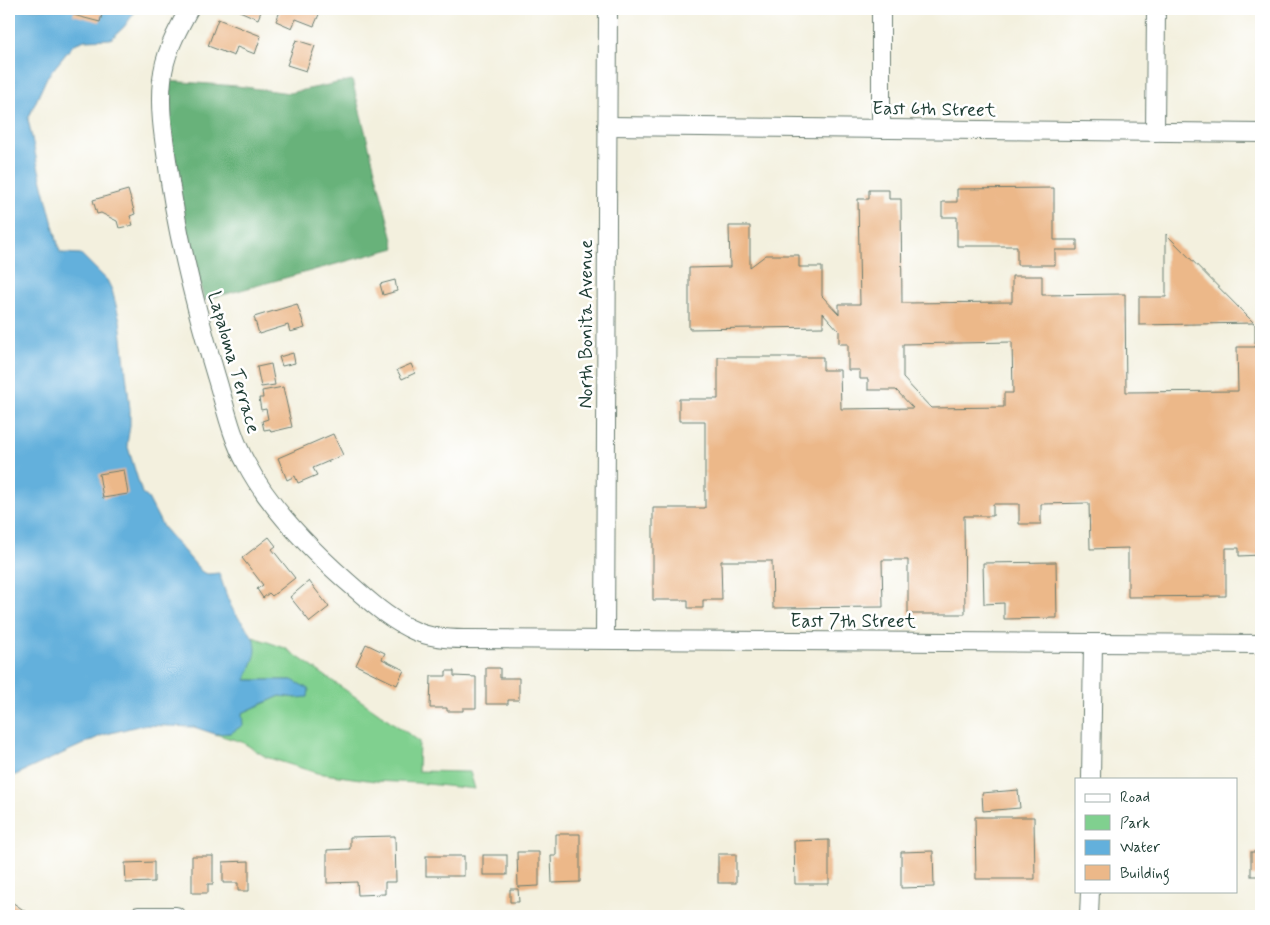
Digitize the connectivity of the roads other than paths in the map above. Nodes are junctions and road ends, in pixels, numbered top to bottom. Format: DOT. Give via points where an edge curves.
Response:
graph roads {
  1 [pos="189,9"];
  2 [pos="608,9"];
  3 [pos="881,9"];
  4 [pos="1156,9"];
  5 [pos="607,126"];
  6 [pos="881,129"];
  7 [pos="1155,132"];
  8 [pos="1261,133"];
  9 [pos="444,638"];
  10 [pos="605,640"];
  11 [pos="1093,643"];
  12 [pos="1261,644"];
  13 [pos="1091,778"];
  14 [pos="1090,892"];
  15 [pos="138,916"];
  16 [pos="176,916"];
  17 [pos="1089,916"];
  1 -- 9 [label="street, Lapaloma Terrace" via="163,70 165,147 179,234 208,351 236,443 263,490 330,566 399,622 424,635"];
  2 -- 5 [label="street, North Bonita Avenue"];
  3 -- 6 [label="street"];
  4 -- 7 [label="street"];
  5 -- 6 [label="street, East 6th Street"];
  5 -- 10 [label="street, North Bonita Avenue"];
  6 -- 7 [label="street, East 6th Street"];
  7 -- 8 [label="street, East 6th Street"];
  9 -- 10 [label="street, East 7th Street"];
  10 -- 11 [label="street, East 7th Street"];
  11 -- 12 [label="street, East 7th Street"];
  11 -- 13 [label="street"];
  14 -- 17 [label="street"];
  15 -- 16 [label="street"];
}
